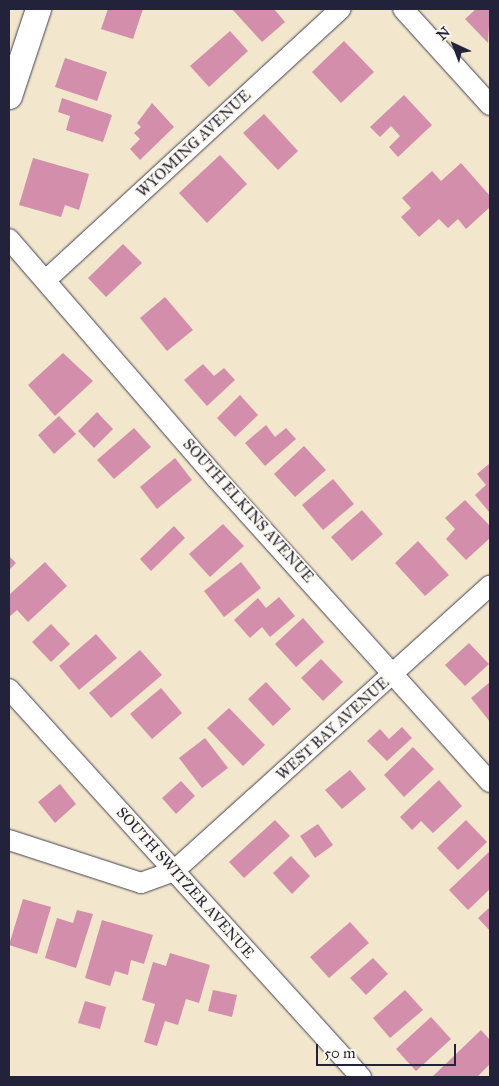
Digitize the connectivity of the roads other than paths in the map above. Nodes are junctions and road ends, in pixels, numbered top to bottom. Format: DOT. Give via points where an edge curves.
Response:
graph roads {
  1 [pos="38,9"];
  2 [pos="341,9"];
  3 [pos="402,9"];
  4 [pos="9,96"];
  5 [pos="490,105"];
  6 [pos="9,239"];
  7 [pos="47,279"];
  8 [pos="490,585"];
  9 [pos="394,674"];
  10 [pos="9,689"];
  11 [pos="490,782"];
  12 [pos="9,840"];
  13 [pos="174,871"];
  14 [pos="361,1077"];
  1 -- 4 [label="street"];
  2 -- 7 [label="street, WYOMING AVENUE"];
  3 -- 5 [label="street"];
  6 -- 7 [label="street, SOUTH ELKINS AVENUE"];
  7 -- 9 [label="street, SOUTH ELKINS AVENUE" via="217,479"];
  8 -- 9 [label="street, WEST BAY AVENUE"];
  9 -- 11 [label="street, SOUTH ELKINS AVENUE"];
  9 -- 13 [label="street, WEST BAY AVENUE"];
  10 -- 13 [label="street, SOUTH SWITZER AVENUE"];
  12 -- 13 [label="street" via="141,883"];
  13 -- 14 [label="street, SOUTH SWITZER AVENUE"];
}
